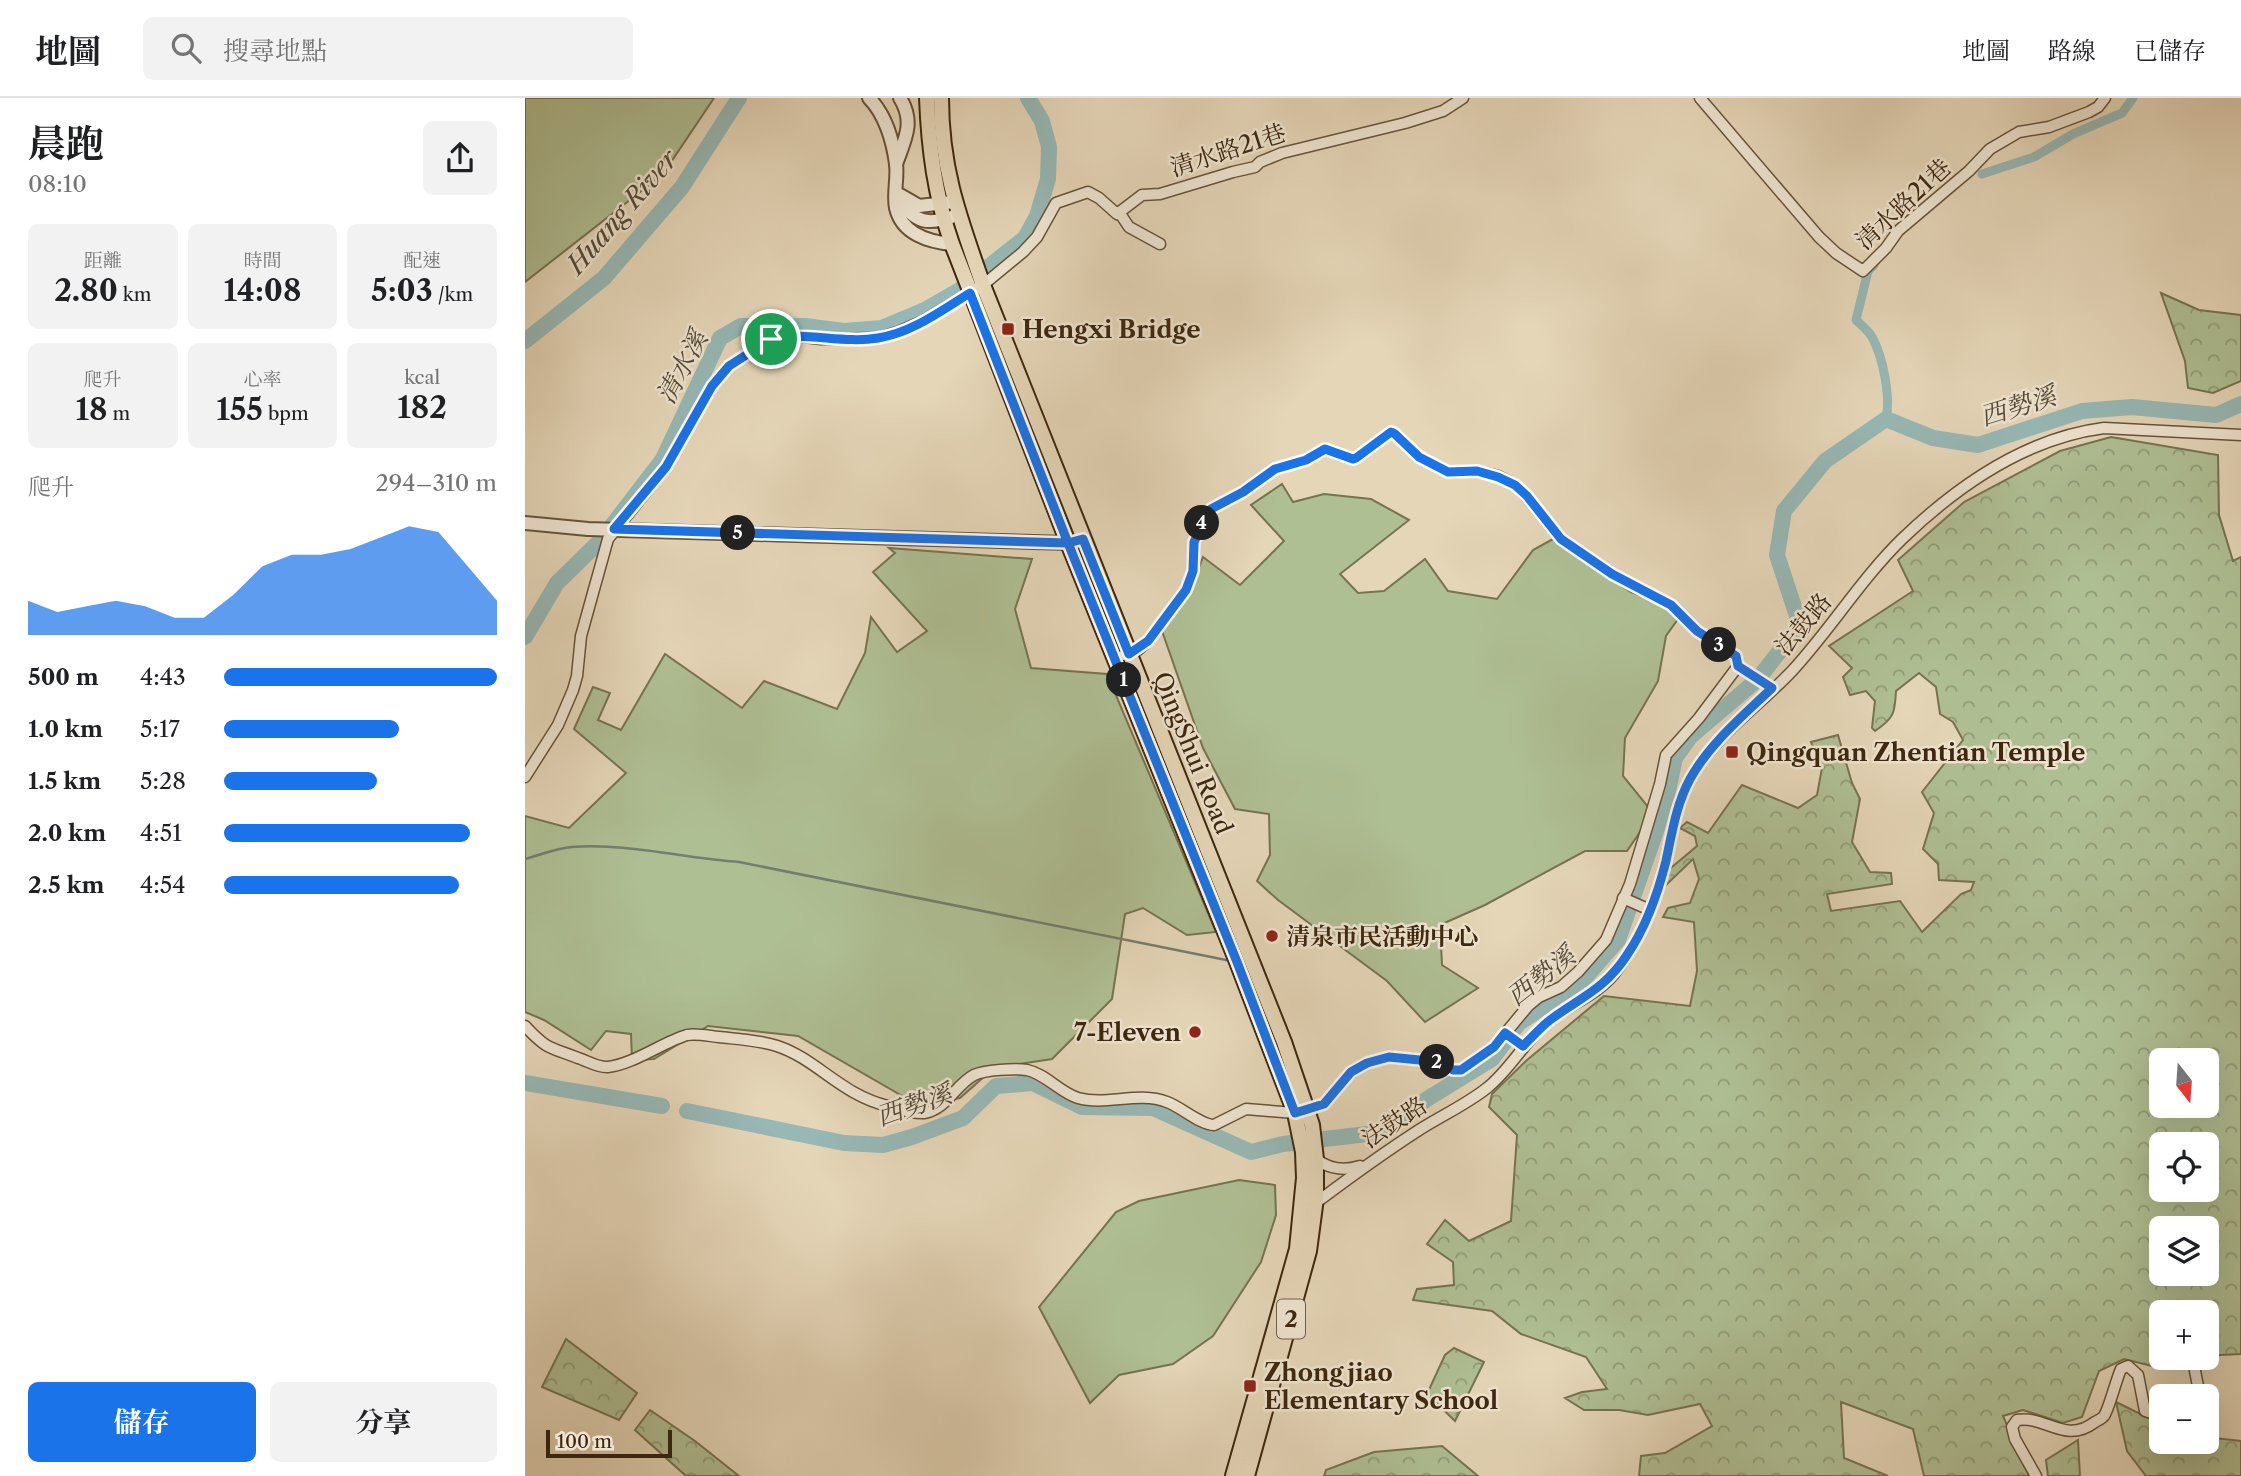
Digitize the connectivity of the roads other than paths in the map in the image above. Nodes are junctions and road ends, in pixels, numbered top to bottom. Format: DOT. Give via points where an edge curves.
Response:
graph roads {
  1 [pos="870,98"];
  2 [pos="899,98"];
  3 [pos="927,98"];
  4 [pos="941,98"];
  5 [pos="1463,98"];
  6 [pos="1700,98"];
  7 [pos="2105,98"];
  8 [pos="934,122"];
  9 [pos="896,164"];
  10 [pos="897,193"];
  11 [pos="939,205"];
  12 [pos="1119,212"];
  13 [pos="952,213"];
  14 [pos="952,244"];
  15 [pos="1160,244"];
  16 [pos="974,281"];
  17 [pos="2241,435"];
  18 [pos="525,523"];
  19 [pos="614,529"];
  20 [pos="1083,539"];
  21 [pos="1068,543"];
  22 [pos="1122,656"];
  23 [pos="1738,666"];
  24 [pos="1772,688"];
  25 [pos="525,777"];
  26 [pos="1623,898"];
  27 [pos="1650,910"];
  28 [pos="525,1026"];
  29 [pos="1505,1033"];
  30 [pos="1523,1046"];
  31 [pos="1304,1119"];
  32 [pos="1312,1154"];
  33 [pos="1367,1164"];
  34 [pos="1310,1200"];
  35 [pos="2195,1371"];
  36 [pos="2198,1384"];
  37 [pos="2149,1412"];
  38 [pos="1233,1476"];
  39 [pos="1247,1476"];
  40 [pos="2036,1476"];
  1 -- 2 [label="street" via="885,106"];
  1 -- 9 [label="street" via="882,116"];
  2 -- 9 [label="street" via="909,117"];
  3 -- 8 [label="main road, 2"];
  4 -- 8 [label="main road, 2"];
  5 -- 12 [label="street, 清水路21巷" via="1418,120 1282,153 1255,167 1142,195"];
  6 -- 7 [label="street, 清水路21巷" via="1819,237 1863,271 1898,231 1990,149 2019,132 2089,112"];
  8 -- 11 [label="main road, 2" via="931,167"];
  8 -- 13 [label="main road, 2"];
  9 -- 10 [label="street"];
  10 -- 11 [label="street" via="919,206"];
  10 -- 13 [label="street" via="912,216 928,222"];
  10 -- 14 [label="street" via="895,205 908,228 927,240"];
  11 -- 13 [label="main road, QingShui Road / 2"];
  12 -- 15 [label="street" via="1129,226"];
  12 -- 16 [label="street" via="1114,213 1088,192 1056,203 1023,252"];
  13 -- 14 [label="main road, QingShui Road / 2"];
  13 -- 16 [label="main road, QingShui Road / 2"];
  14 -- 16 [label="main road, QingShui Road / 2"];
  16 -- 19 [label="street" via="923,321 898,332 853,339 788,335 743,355 712,386 666,467"];
  16 -- 20 [label="main road, QingShui Road / 2"];
  16 -- 21 [label="main road, QingShui Road / 2"];
  17 -- 24 [label="street, 法鼓路" via="2103,428 2061,436 1999,465 1951,496 1901,540 1792,671"];
  18 -- 19 [label="street"];
  19 -- 21 [label="street"];
  19 -- 25 [label="street" via="589,603 573,690 558,725"];
  20 -- 21 [label="street"];
  20 -- 22 [label="main road, QingShui Road / 2"];
  21 -- 22 [label="main road, QingShui Road / 2"];
  22 -- 23 [label="street" via="1148,641 1186,590 1193,571 1194,542 1211,509 1275,469 1325,449 1353,459 1391,432 1419,457 1448,472 1477,471 1515,485 1561,539 1612,574 1671,605 1697,631 1736,656"];
  22 -- 31 [label="main road, QingShui Road / 2" via="1279,1029"];
  23 -- 24 [label="street"];
  23 -- 26 [label="street" via="1666,755"];
  24 -- 27 [label="street, 法鼓路" via="1718,740 1690,779"];
  26 -- 27 [label="street"];
  26 -- 29 [label="street" via="1606,940 1561,987 1528,1006"];
  27 -- 30 [label="street, 法鼓路" via="1611,977 1550,1020"];
  28 -- 31 [label="street" via="540,1043 557,1052 608,1067 690,1034 777,1046 846,1090 877,1104 917,1113 937,1108 974,1075 1026,1070 1078,1098 1164,1101 1208,1125 1246,1109"];
  29 -- 30 [label="street"];
  29 -- 31 [label="street" via="1494,1047 1461,1070 1440,1062 1389,1057 1367,1063 1351,1072 1324,1104"];
  30 -- 33 [label="street, 法鼓路" via="1487,1088"];
  31 -- 32 [label="main road, 2"];
  32 -- 33 [label="street" via="1333,1168"];
  32 -- 34 [label="main road, 2"];
  33 -- 34 [label="street, 法鼓路" via="1321,1199"];
  34 -- 38 [label="main road, 2"];
  34 -- 39 [label="main road, 2" via="1309,1251"];
  35 -- 36 [label="street"];
  37 -- 40 [label="street" via="2138,1375 2128,1366 2121,1369 2104,1416 2090,1426 2072,1433 2028,1418 2017,1420 2012,1427 2015,1439"];
}
